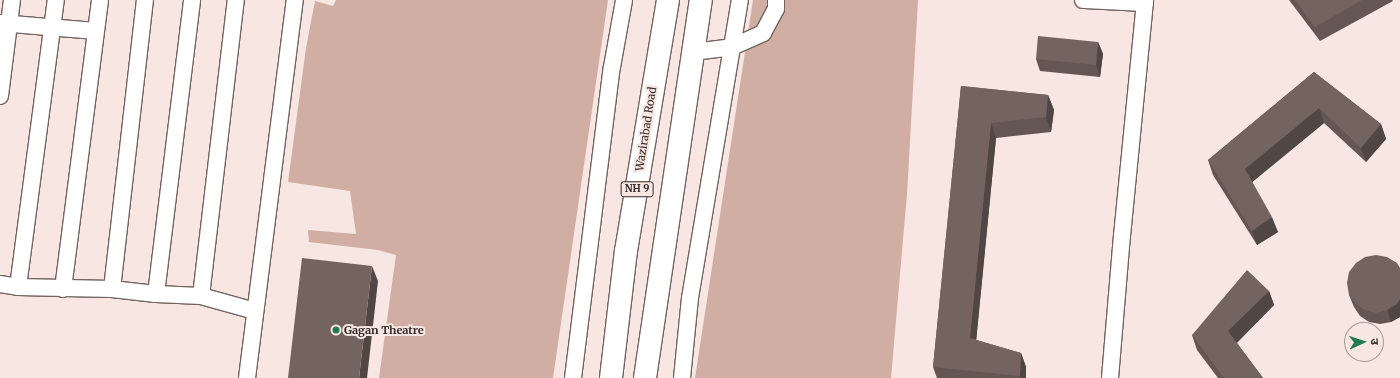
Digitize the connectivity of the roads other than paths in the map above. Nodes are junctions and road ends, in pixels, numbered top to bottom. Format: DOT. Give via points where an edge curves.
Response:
graph roads {
  1 [pos="12,0"];
  2 [pos="56,0"];
  3 [pos="100,0"];
  4 [pos="145,0"];
  5 [pos="192,0"];
  6 [pos="236,0"];
  7 [pos="295,0"];
  8 [pos="624,0"];
  9 [pos="668,0"];
  10 [pos="701,0"];
  11 [pos="740,0"];
  12 [pos="776,0"];
  13 [pos="1083,0"];
  14 [pos="1145,2"];
  15 [pos="5,23"];
  16 [pos="53,27"];
  17 [pos="96,31"];
  18 [pos="732,47"];
  19 [pos="693,52"];
  20 [pos="0,96"];
  21 [pos="0,284"];
  22 [pos="18,287"];
  23 [pos="63,289"];
  24 [pos="112,289"];
  25 [pos="156,294"];
  26 [pos="201,296"];
  27 [pos="255,311"];
  28 [pos="247,378"];
  29 [pos="573,378"];
  30 [pos="611,378"];
  31 [pos="645,378"];
  32 [pos="682,378"];
  33 [pos="1110,378"];
  1 -- 15 [label="street"];
  2 -- 16 [label="street"];
  3 -- 17 [label="street"];
  4 -- 24 [label="street"];
  5 -- 25 [label="street"];
  6 -- 26 [label="street"];
  7 -- 27 [label="street"];
  8 -- 29 [label="street" via="612,67"];
  9 -- 30 [label="highway, Wazirabad Road / NH 9" via="626,251"];
  10 -- 19 [label="highway"];
  11 -- 18 [label="street"];
  12 -- 18 [label="street" via="776,8 763,33"];
  13 -- 14 [label="street"];
  14 -- 33 [label="street"];
  15 -- 16 [label="street"];
  15 -- 20 [label="street"];
  16 -- 17 [label="street"];
  16 -- 22 [label="street"];
  17 -- 23 [label="street"];
  18 -- 19 [label="street"];
  18 -- 32 [label="street" via="690,298"];
  19 -- 31 [label="highway"];
  21 -- 22 [label="street"];
  22 -- 23 [label="street"];
  23 -- 24 [label="street"];
  24 -- 25 [label="street"];
  25 -- 26 [label="street"];
  26 -- 27 [label="street"];
  27 -- 28 [label="street"];
}
